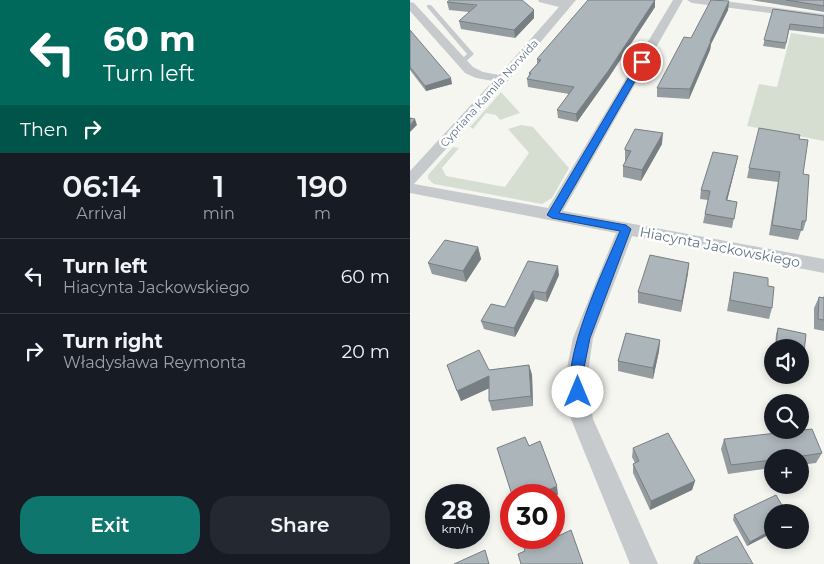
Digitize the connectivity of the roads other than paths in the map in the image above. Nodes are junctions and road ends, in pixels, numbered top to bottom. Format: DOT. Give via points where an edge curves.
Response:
graph roads {
  1 [pos="543,0"];
  2 [pos="678,0"];
  3 [pos="692,0"];
  4 [pos="569,2"];
  5 [pos="410,5"];
  6 [pos="429,6"];
  7 [pos="824,17"];
  8 [pos="462,62"];
  9 [pos="502,79"];
  10 [pos="410,180"];
  11 [pos="410,188"];
  12 [pos="552,215"];
  13 [pos="626,229"];
  14 [pos="824,266"];
  15 [pos="644,564"];
  1 -- 4 [label="street, Cypriana Kamila Norwida"];
  2 -- 12 [label="street"];
  3 -- 7 [label="street"];
  4 -- 9 [label="street, Cypriana Kamila Norwida"];
  5 -- 8 [label="street"];
  6 -- 8 [label="lane" via="470,54"];
  8 -- 9 [label="street" via="480,75"];
  9 -- 10 [label="street, Cypriana Kamila Norwida"];
  11 -- 12 [label="street, Hiacynta Jackowskiego"];
  12 -- 13 [label="street, Hiacynta Jackowskiego"];
  13 -- 14 [label="street, Hiacynta Jackowskiego"];
  13 -- 15 [label="street" via="584,338 576,378 582,419"];
}
